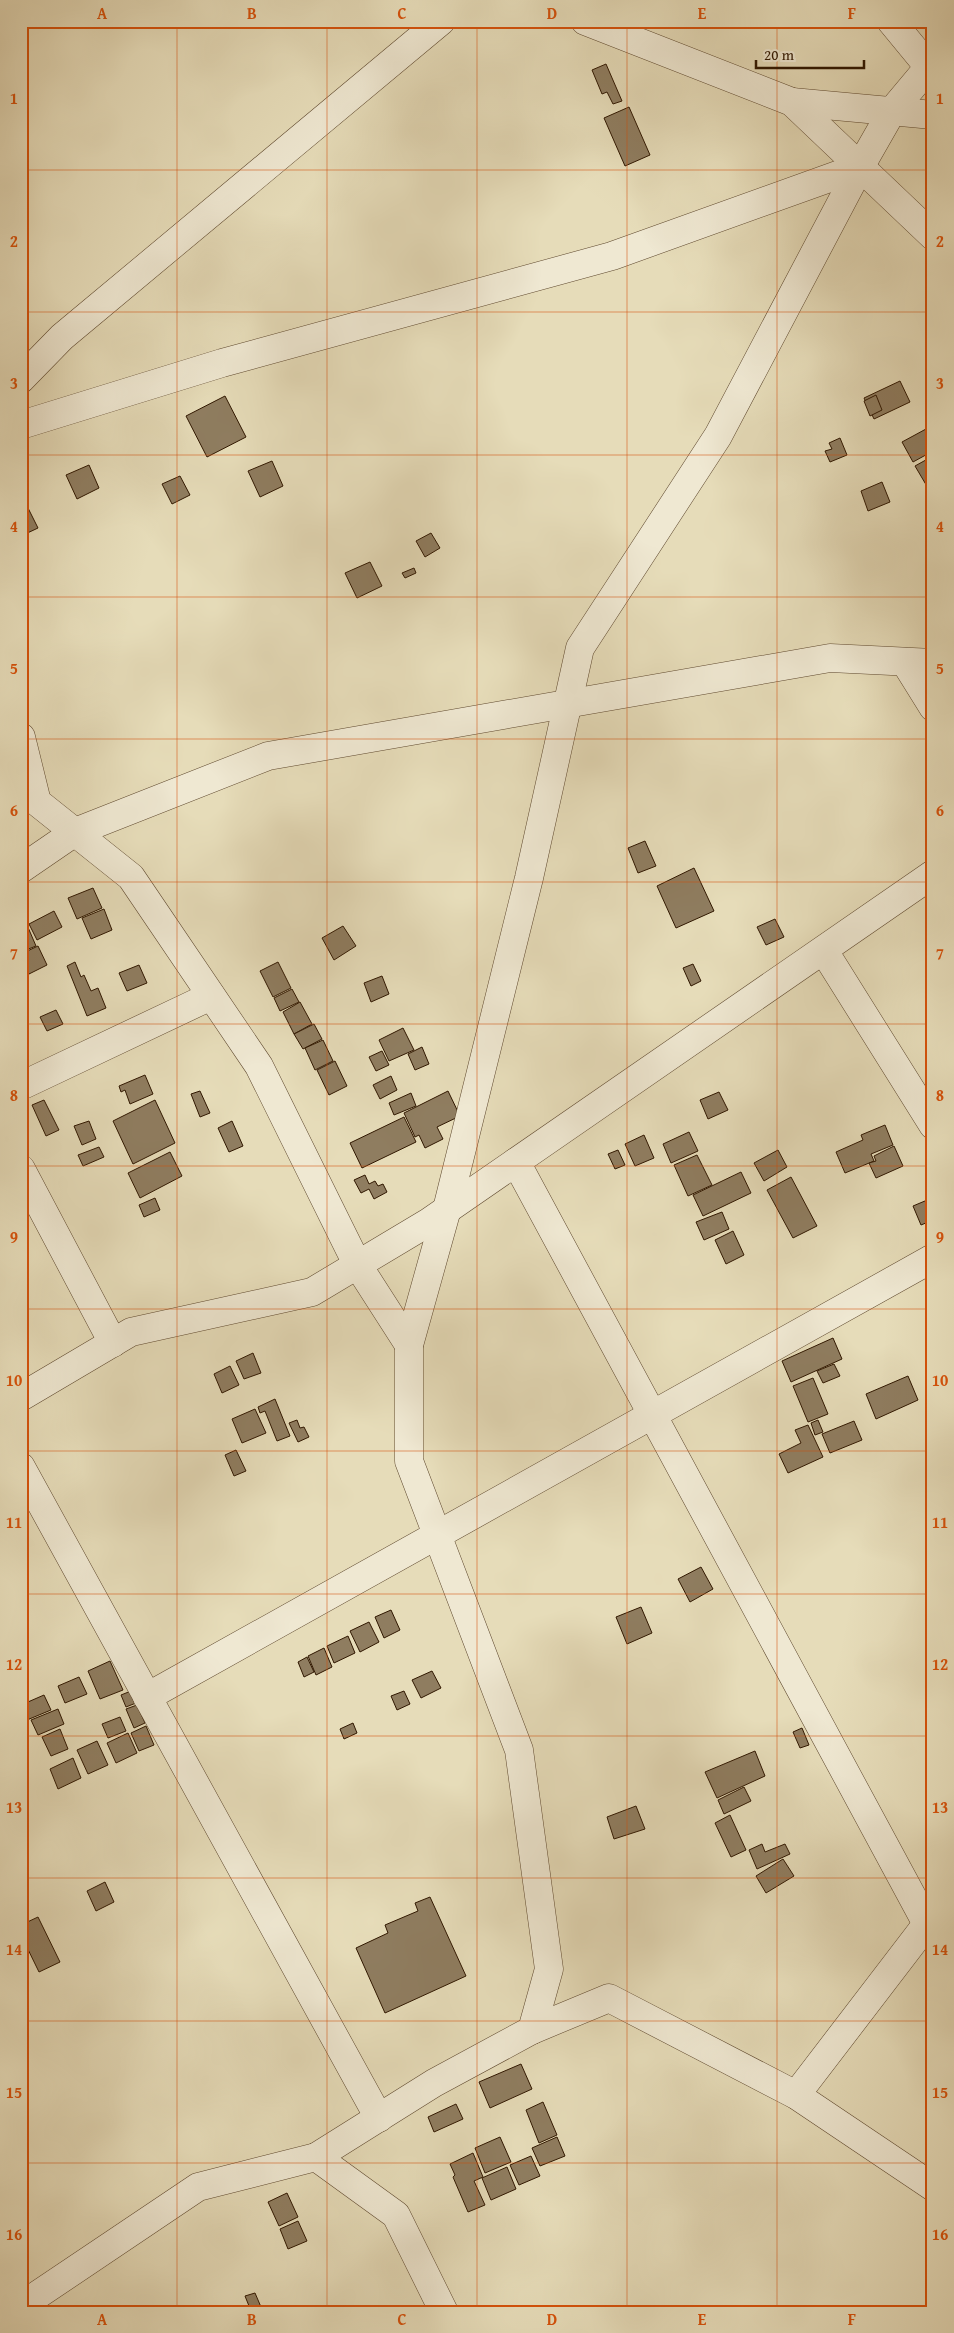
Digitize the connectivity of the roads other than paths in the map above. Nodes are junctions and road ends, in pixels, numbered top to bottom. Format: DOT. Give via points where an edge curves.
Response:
graph roads {
  1 [pos="441,21"];
  2 [pos="585,21"];
  3 [pos="891,21"];
  4 [pos="931,67"];
  5 [pos="792,102"];
  6 [pos="892,111"];
  7 [pos="933,115"];
  8 [pos="860,167"];
  9 [pos="933,236"];
  10 [pos="21,379"];
  11 [pos="21,425"];
  12 [pos="905,662"];
  13 [pos="933,663"];
  14 [pos="568,704"];
  15 [pos="933,707"];
  16 [pos="21,737"];
  17 [pos="75,832"];
  18 [pos="21,869"];
  19 [pos="933,874"];
  20 [pos="824,951"];
  21 [pos="211,996"];
  22 [pos="21,1086"];
  23 [pos="933,1125"];
  24 [pos="516,1162"];
  25 [pos="21,1169"];
  26 [pos="446,1209"];
  27 [pos="932,1260"];
  28 [pos="357,1264"];
  29 [pos="113,1343"];
  30 [pos="409,1346"];
  31 [pos="21,1397"];
  32 [pos="652,1414"];
  33 [pos="21,1467"];
  34 [pos="437,1536"];
  35 [pos="148,1697"];
  36 [pos="930,1920"];
  37 [pos="532,2030"];
  38 [pos="796,2095"];
  39 [pos="379,2118"];
  40 [pos="316,2157"];
  41 [pos="933,2187"];
  42 [pos="21,2306"];
  43 [pos="444,2312"];
  1 -- 10 [label="street" via="62,337"];
  2 -- 5 [label="street"];
  3 -- 4 [label="street"];
  4 -- 6 [label="street"];
  5 -- 6 [label="street"];
  5 -- 8 [label="street"];
  6 -- 7 [label="street"];
  6 -- 8 [label="street"];
  8 -- 9 [label="street"];
  8 -- 11 [label="street" via="612,256 222,363"];
  8 -- 14 [label="street" via="718,436 580,648"];
  12 -- 13 [label="street"];
  12 -- 14 [label="street" via="830,658"];
  12 -- 15 [label="street"];
  14 -- 17 [label="street" via="268,756"];
  14 -- 26 [label="street" via="529,878"];
  16 -- 17 [label="street" via="37,802"];
  17 -- 18 [label="street"];
  17 -- 21 [label="street" via="130,877"];
  19 -- 20 [label="street"];
  20 -- 23 [label="street"];
  20 -- 24 [label="street"];
  21 -- 22 [label="street"];
  21 -- 28 [label="street" via="259,1066"];
  24 -- 26 [label="street"];
  24 -- 32 [label="street"];
  25 -- 29 [label="street"];
  26 -- 28 [label="street"];
  26 -- 30 [label="street"];
  27 -- 32 [label="street"];
  28 -- 29 [label="street" via="312,1292 131,1332"];
  28 -- 30 [label="street"];
  29 -- 31 [label="street"];
  30 -- 34 [label="street" via="409,1461"];
  32 -- 34 [label="street"];
  32 -- 36 [label="street"];
  33 -- 35 [label="street"];
  34 -- 35 [label="street"];
  34 -- 37 [label="street" via="519,1750 549,1969"];
  35 -- 39 [label="street"];
  36 -- 38 [label="street"];
  37 -- 38 [label="street" via="609,1998"];
  37 -- 39 [label="street" via="434,2083"];
  38 -- 41 [label="street"];
  39 -- 40 [label="street"];
  40 -- 42 [label="street" via="198,2187"];
  40 -- 43 [label="street" via="396,2215"];
}
